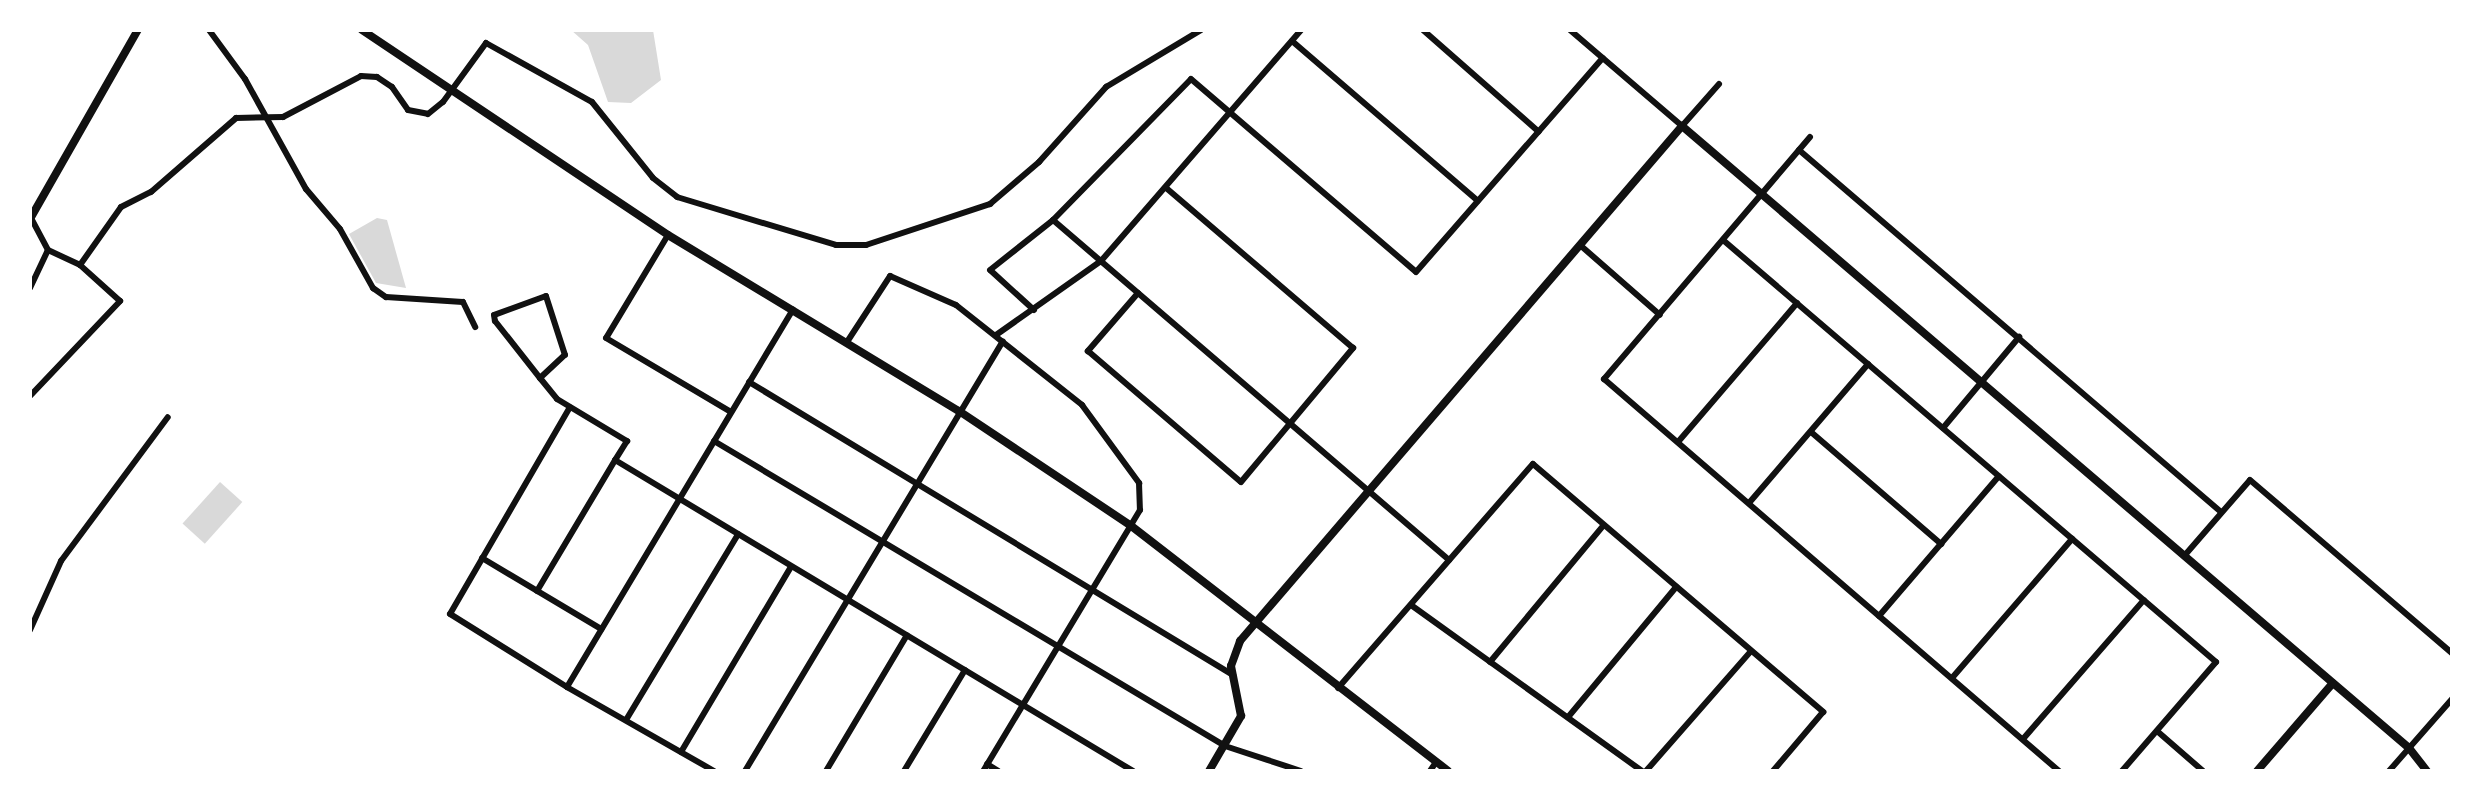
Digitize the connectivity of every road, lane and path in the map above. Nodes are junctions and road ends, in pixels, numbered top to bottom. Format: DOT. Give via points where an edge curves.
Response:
graph roads {
  1 [pos="138,30"];
  2 [pos="209,30"];
  3 [pos="362,30"];
  4 [pos="1201,30"];
  5 [pos="1301,30"];
  6 [pos="1423,30"];
  7 [pos="1570,30"];
  8 [pos="1292,41"];
  9 [pos="1603,58"];
  10 [pos="1719,84"];
  11 [pos="453,89"];
  12 [pos="1230,113"];
  13 [pos="263,118"];
  14 [pos="1682,126"];
  15 [pos="1539,132"];
  16 [pos="1810,137"];
  17 [pos="1799,150"];
  18 [pos="1166,188"];
  19 [pos="1762,193"];
  20 [pos="1478,201"];
  21 [pos="31,218"];
  22 [pos="1053,220"];
  23 [pos="668,235"];
  24 [pos="1723,240"];
  25 [pos="1580,245"];
  26 [pos="48,250"];
  27 [pos="1101,261"];
  28 [pos="80,265"];
  29 [pos="30,288"];
  30 [pos="1138,293"];
  31 [pos="1797,303"];
  32 [pos="793,310"];
  33 [pos="1034,310"];
  34 [pos="1660,315"];
  35 [pos="475,327"];
  36 [pos="996,335"];
  37 [pos="2019,337"];
  38 [pos="1003,341"];
  39 [pos="847,342"];
  40 [pos="1868,364"];
  41 [pos="540,378"];
  42 [pos="1982,380"];
  43 [pos="749,382"];
  44 [pos="30,396"];
  45 [pos="570,407"];
  46 [pos="959,411"];
  47 [pos="731,412"];
  48 [pos="168,417"];
  49 [pos="1289,423"];
  50 [pos="1943,428"];
  51 [pos="1811,432"];
  52 [pos="714,441"];
  53 [pos="1678,442"];
  54 [pos="615,460"];
  55 [pos="1999,476"];
  56 [pos="917,482"];
  57 [pos="1369,492"];
  58 [pos="679,499"];
  59 [pos="1749,503"];
  60 [pos="2221,512"];
  61 [pos="1130,525"];
  62 [pos="1603,526"];
  63 [pos="738,534"];
  64 [pos="2072,539"];
  65 [pos="882,540"];
  66 [pos="1941,544"];
  67 [pos="2185,555"];
  68 [pos="482,558"];
  69 [pos="1449,560"];
  70 [pos="791,567"];
  71 [pos="1092,587"];
  72 [pos="1676,587"];
  73 [pos="537,591"];
  74 [pos="847,600"];
  75 [pos="2144,600"];
  76 [pos="1411,605"];
  77 [pos="1879,616"];
  78 [pos="1256,621"];
  79 [pos="601,629"];
  80 [pos="30,630"];
  81 [pos="907,635"];
  82 [pos="1057,645"];
  83 [pos="1751,651"];
  84 [pos="2452,653"];
  85 [pos="1490,662"];
  86 [pos="965,670"];
  87 [pos="1233,675"];
  88 [pos="1952,678"];
  89 [pos="2333,683"];
  90 [pos="567,687"];
  91 [pos="1338,688"];
  92 [pos="2452,699"];
  93 [pos="1022,704"];
  94 [pos="1569,716"];
  95 [pos="626,720"];
  96 [pos="2157,731"];
  97 [pos="2023,739"];
  98 [pos="1225,746"];
  99 [pos="2409,748"];
  100 [pos="681,752"];
  101 [pos="1436,762"];
  102 [pos="985,768"];
  103 [pos="714,771"];
  104 [pos="745,771"];
  105 [pos="826,771"];
  106 [pos="904,771"];
  107 [pos="998,771"];
  108 [pos="1133,771"];
  109 [pos="1209,771"];
  110 [pos="1301,771"];
  111 [pos="1430,771"];
  112 [pos="1448,771"];
  113 [pos="1644,771"];
  114 [pos="1773,771"];
  115 [pos="2059,771"];
  116 [pos="2122,771"];
  117 [pos="2203,771"];
  118 [pos="2257,771"];
  119 [pos="2389,771"];
  120 [pos="2427,771"];
  1 -- 21 [label="street"];
  2 -- 13 [label="street" via="245,79"];
  3 -- 11 [label="street"];
  4 -- 11 [label="street" via="1106,87 1039,162 990,204 866,245 836,245 677,197 653,178 592,102 486,43"];
  5 -- 8 [label="street"];
  6 -- 15 [label="street"];
  7 -- 9 [label="street"];
  8 -- 12 [label="street"];
  8 -- 20 [label="street"];
  9 -- 14 [label="street"];
  9 -- 15 [label="street"];
  10 -- 14 [label="street"];
  11 -- 13 [label="street" via="437,110 418,114 404,106 387,83 361,76 283,117"];
  11 -- 23 [label="street"];
  12 -- 18 [label="street"];
  12 -- 20 [label="street" via="1416,272"];
  12 -- 22 [label="street" via="1191,79"];
  13 -- 28 [label="street" via="236,118 151,192 121,207"];
  13 -- 35 [label="street" via="378,294 455,299 468,308"];
  14 -- 19 [label="street"];
  14 -- 25 [label="street"];
  15 -- 20 [label="street"];
  16 -- 17 [label="street"];
  17 -- 19 [label="street"];
  17 -- 37 [label="street"];
  18 -- 27 [label="street"];
  18 -- 49 [label="street" via="1353,348"];
  19 -- 24 [label="street"];
  19 -- 42 [label="street"];
  21 -- 26 [label="street"];
  22 -- 27 [label="street"];
  22 -- 33 [label="street" via="990,270"];
  23 -- 32 [label="street"];
  23 -- 47 [label="street" via="606,338"];
  24 -- 31 [label="street"];
  24 -- 34 [label="street"];
  25 -- 34 [label="street"];
  25 -- 57 [label="street"];
  26 -- 28 [label="street"];
  26 -- 29 [label="street"];
  27 -- 30 [label="street"];
  27 -- 33 [label="street"];
  28 -- 44 [label="street" via="120,301"];
  30 -- 49 [label="street"];
  30 -- 49 [label="street" via="1088,351 1241,482"];
  31 -- 40 [label="street"];
  31 -- 53 [label="street"];
  32 -- 39 [label="street"];
  32 -- 43 [label="street"];
  33 -- 36 [label="street"];
  34 -- 53 [label="street" via="1604,379"];
  36 -- 38 [label="street"];
  36 -- 39 [label="street" via="956,305 890,276"];
  37 -- 42 [label="street"];
  37 -- 60 [label="street"];
  38 -- 46 [label="street"];
  38 -- 61 [label="street" via="1082,405 1139,483 1140,510"];
  39 -- 46 [label="street"];
  40 -- 50 [label="street"];
  40 -- 51 [label="street"];
  41 -- 41 [label="street" via="494,315 546,296 565,355"];
  41 -- 45 [label="street"];
  42 -- 50 [label="street"];
  42 -- 67 [label="street"];
  43 -- 47 [label="street"];
  43 -- 56 [label="street"];
  45 -- 54 [label="street" via="627,441"];
  45 -- 68 [label="street"];
  46 -- 56 [label="street"];
  46 -- 61 [label="street"];
  47 -- 52 [label="street"];
  48 -- 80 [label="street" via="61,561"];
  49 -- 57 [label="street"];
  50 -- 55 [label="street"];
  51 -- 59 [label="street"];
  51 -- 66 [label="street"];
  52 -- 58 [label="street"];
  52 -- 65 [label="street"];
  53 -- 59 [label="street"];
  54 -- 58 [label="street"];
  54 -- 73 [label="street"];
  55 -- 64 [label="street"];
  55 -- 66 [label="street"];
  56 -- 65 [label="street"];
  56 -- 71 [label="street"];
  57 -- 69 [label="street"];
  57 -- 78 [label="street"];
  58 -- 63 [label="street"];
  58 -- 79 [label="street"];
  59 -- 77 [label="street"];
  60 -- 67 [label="street"];
  60 -- 84 [label="street" via="2250,480"];
  61 -- 71 [label="street"];
  61 -- 78 [label="street"];
  62 -- 69 [label="street" via="1533,464"];
  62 -- 72 [label="street"];
  62 -- 85 [label="street"];
  63 -- 70 [label="street"];
  63 -- 95 [label="street"];
  64 -- 75 [label="street"];
  64 -- 88 [label="street"];
  65 -- 74 [label="street"];
  65 -- 82 [label="street"];
  66 -- 77 [label="street"];
  67 -- 89 [label="street"];
  68 -- 73 [label="street"];
  68 -- 90 [label="street" via="450,614"];
  69 -- 76 [label="street"];
  70 -- 74 [label="street"];
  70 -- 100 [label="street"];
  71 -- 82 [label="street"];
  71 -- 87 [label="street"];
  72 -- 83 [label="street"];
  72 -- 94 [label="street"];
  73 -- 79 [label="street"];
  74 -- 81 [label="street"];
  74 -- 104 [label="street"];
  75 -- 96 [label="street" via="2216,662"];
  75 -- 97 [label="street"];
  76 -- 85 [label="street"];
  76 -- 91 [label="street"];
  77 -- 88 [label="street"];
  78 -- 87 [label="street" via="1235,649"];
  78 -- 91 [label="street"];
  79 -- 90 [label="street"];
  81 -- 86 [label="street"];
  81 -- 105 [label="street"];
  82 -- 93 [label="street"];
  82 -- 98 [label="street"];
  83 -- 113 [label="street"];
  83 -- 114 [label="street" via="1823,712"];
  85 -- 94 [label="street"];
  86 -- 93 [label="street"];
  86 -- 106 [label="street"];
  87 -- 98 [label="street" via="1241,716"];
  88 -- 97 [label="street"];
  89 -- 99 [label="street"];
  89 -- 118 [label="street"];
  90 -- 95 [label="street"];
  91 -- 101 [label="street"];
  92 -- 99 [label="street"];
  93 -- 102 [label="street"];
  93 -- 108 [label="street"];
  94 -- 113 [label="street"];
  95 -- 100 [label="street"];
  96 -- 116 [label="street"];
  96 -- 117 [label="street"];
  97 -- 115 [label="street"];
  98 -- 109 [label="street"];
  98 -- 110 [label="street"];
  99 -- 119 [label="street"];
  99 -- 120 [label="street"];
  100 -- 103 [label="street"];
  101 -- 111 [label="street"];
  101 -- 112 [label="street"];
  102 -- 107 [label="street"];
}
